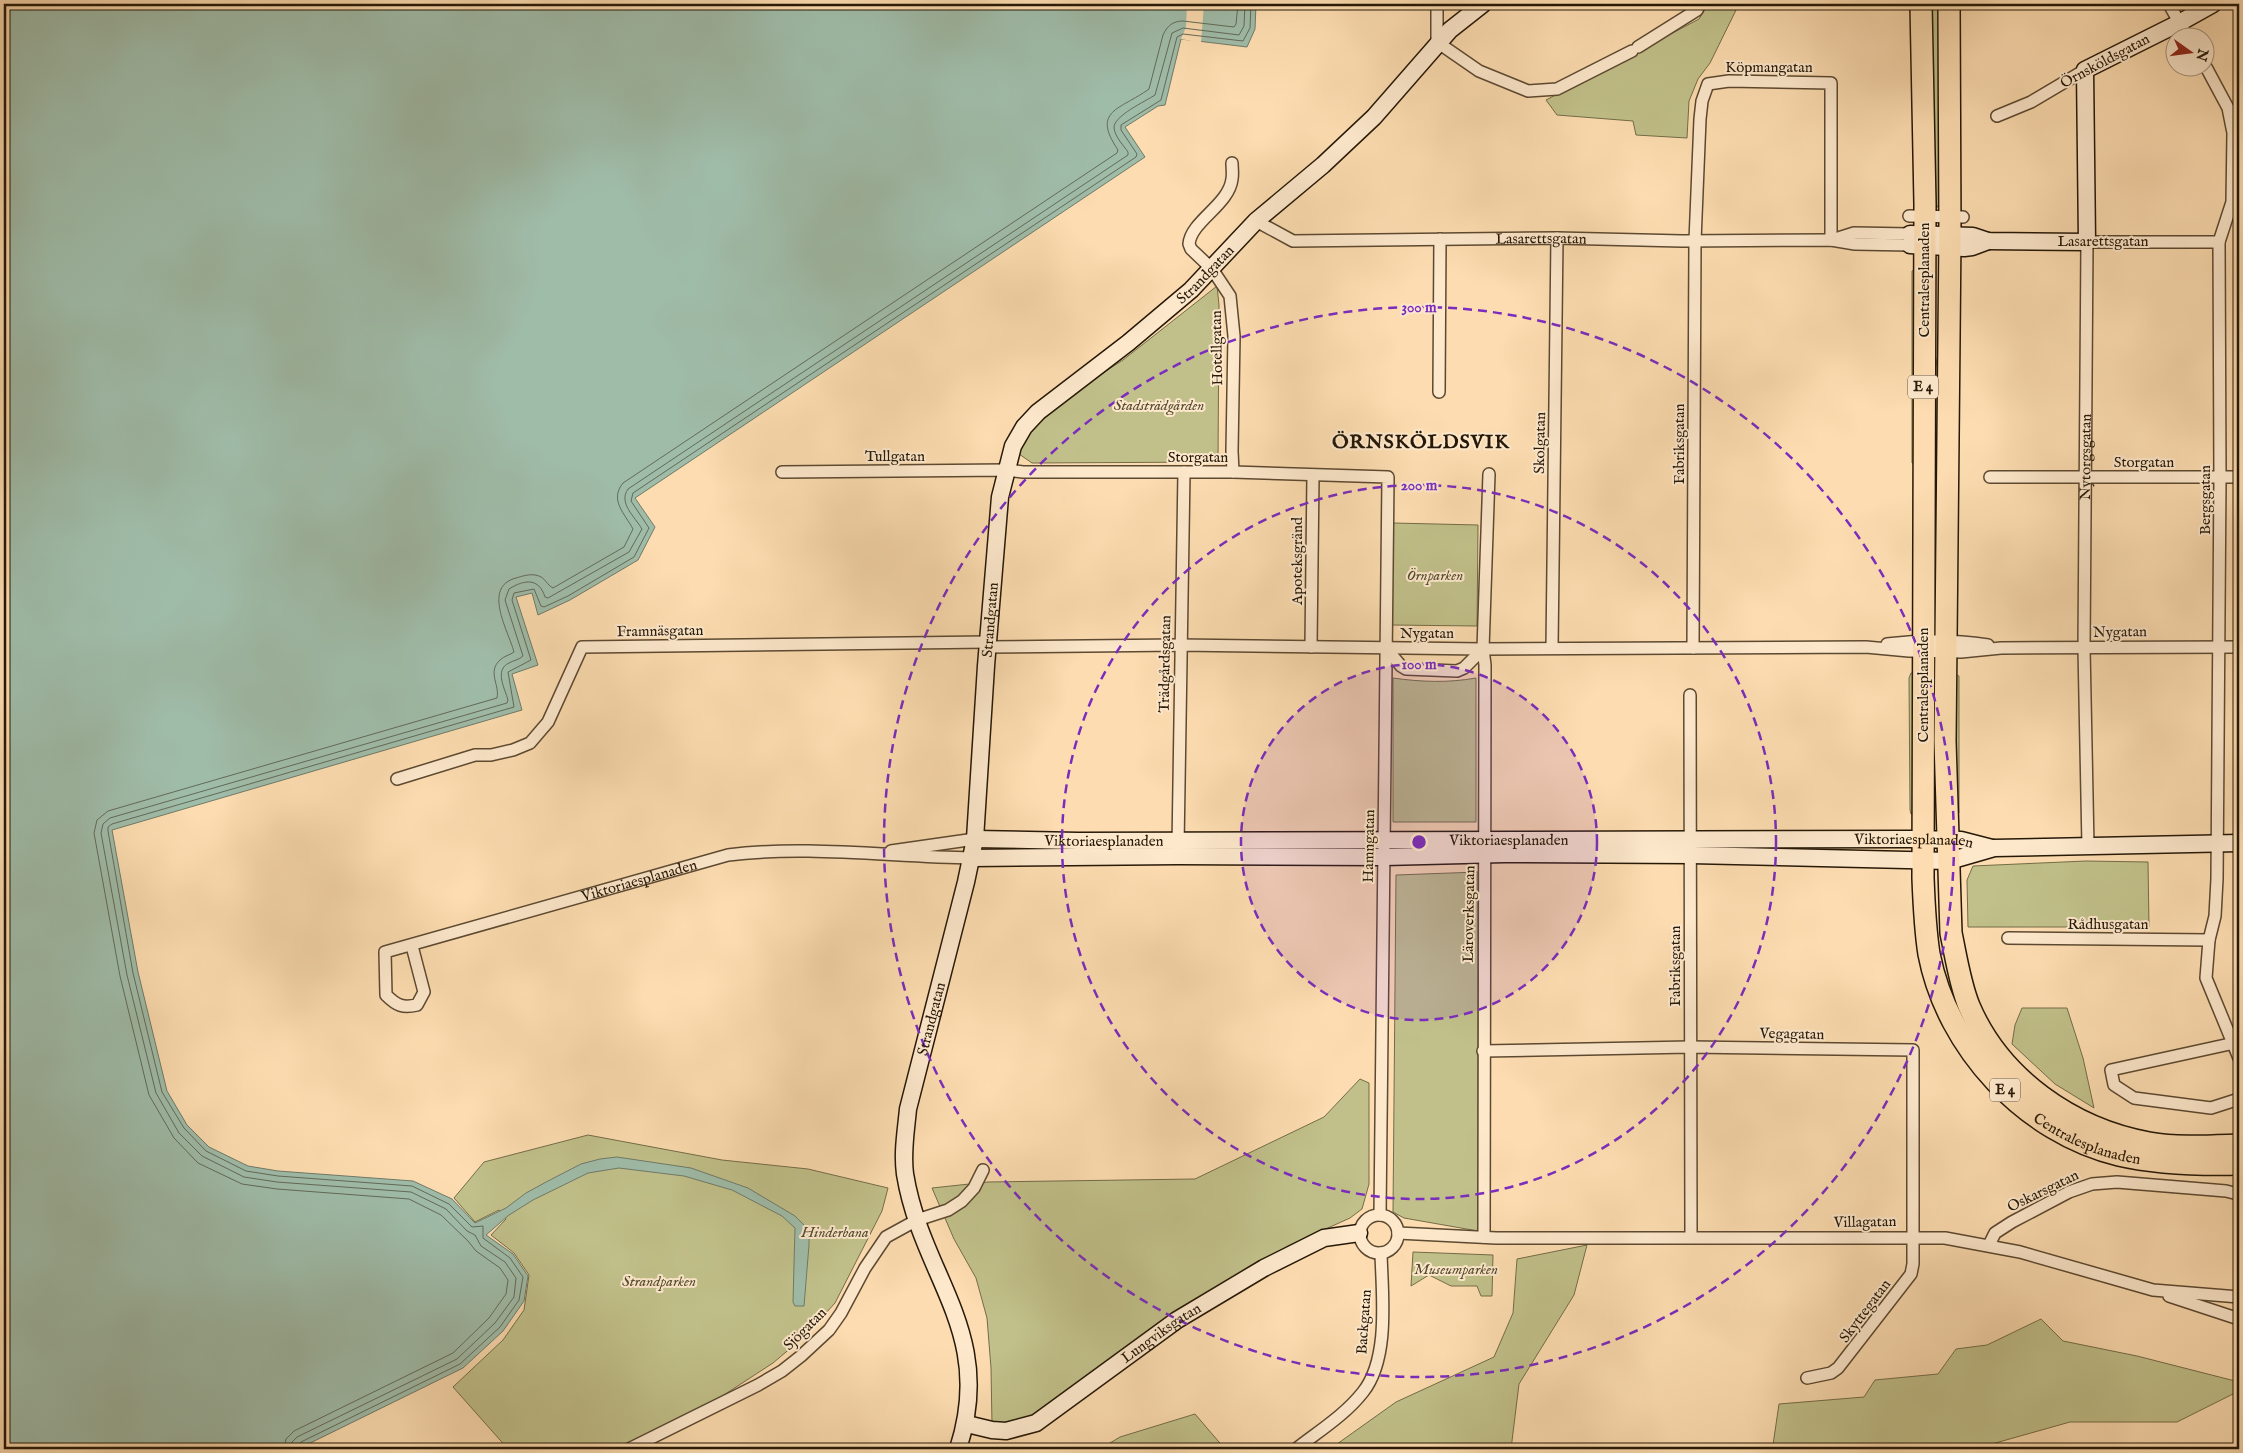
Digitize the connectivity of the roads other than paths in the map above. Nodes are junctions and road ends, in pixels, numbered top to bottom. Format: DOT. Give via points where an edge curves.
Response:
graph roads {
  1 [pos="1437,4"];
  2 [pos="1483,4"];
  3 [pos="1700,4"];
  4 [pos="1921,4"];
  5 [pos="1949,4"];
  6 [pos="2169,4"];
  7 [pos="2213,4"];
  8 [pos="2179,23"];
  9 [pos="2182,28"];
  10 [pos="1437,42"];
  11 [pos="2084,70"];
  12 [pos="2212,78"];
  13 [pos="1997,116"];
  14 [pos="1232,163"];
  15 [pos="2236,198"];
  16 [pos="1256,221"];
  17 [pos="1953,229"];
  18 [pos="1917,232"];
  19 [pos="1557,238"];
  20 [pos="1440,239"];
  21 [pos="1831,240"];
  22 [pos="1695,241"];
  23 [pos="2086,242"];
  24 [pos="2219,242"];
  25 [pos="1212,269"];
  26 [pos="1439,392"];
  27 [pos="1015,471"];
  28 [pos="782,472"];
  29 [pos="1184,472"];
  30 [pos="1233,472"];
  31 [pos="1313,474"];
  32 [pos="1489,474"];
  33 [pos="1388,477"];
  34 [pos="1990,477"];
  35 [pos="2086,477"];
  36 [pos="2220,477"];
  37 [pos="2239,477"];
  38 [pos="988,644"];
  39 [pos="1180,645"];
  40 [pos="1923,646"];
  41 [pos="1312,647"];
  42 [pos="1945,647"];
  43 [pos="2220,647"];
  44 [pos="2239,647"];
  45 [pos="1386,648"];
  46 [pos="1552,648"];
  47 [pos="1693,648"];
  48 [pos="2084,648"];
  49 [pos="1483,649"];
  50 [pos="1690,694"];
  51 [pos="397,779"];
  52 [pos="975,839"];
  53 [pos="2218,843"];
  54 [pos="2239,843"];
  55 [pos="1485,846"];
  56 [pos="2088,846"];
  57 [pos="1691,847"];
  58 [pos="1178,848"];
  59 [pos="1384,849"];
  60 [pos="1923,849"];
  61 [pos="1948,851"];
  62 [pos="872,853"];
  63 [pos="971,858"];
  64 [pos="2008,938"];
  65 [pos="2209,940"];
  66 [pos="412,946"];
  67 [pos="2236,1042"];
  68 [pos="1690,1047"];
  69 [pos="1483,1051"];
  70 [pos="2239,1058"];
  71 [pos="2239,1099"];
  72 [pos="2239,1145"];
  73 [pos="2239,1164"];
  74 [pos="983,1170"];
  75 [pos="2238,1194"];
  76 [pos="1380,1215"];
  77 [pos="916,1220"];
  78 [pos="1360,1233"];
  79 [pos="1398,1233"];
  80 [pos="1484,1237"];
  81 [pos="1691,1237"];
  82 [pos="1912,1237"];
  83 [pos="1989,1245"];
  84 [pos="1381,1253"];
  85 [pos="2154,1290"];
  86 [pos="2239,1297"];
  87 [pos="2239,1318"];
  88 [pos="1807,1378"];
  89 [pos="967,1424"];
  90 [pos="629,1449"];
  91 [pos="958,1449"];
  92 [pos="1296,1449"];
  1 -- 10 [label="street"];
  2 -- 10 [label="main road, Strandgatan"];
  3 -- 10 [label="street" via="1697,10 1635,49 1557,89 1528,91 1479,71"];
  4 -- 18 [label="highway, Centralesplanaden / E 4"];
  5 -- 17 [label="highway, Centralesplanaden / E 4"];
  6 -- 8 [label="street"];
  7 -- 8 [label="main road, Örnsköldsgatan"];
  8 -- 9 [label="street"];
  8 -- 11 [label="main road, Örnsköldsgatan"];
  10 -- 16 [label="main road, Strandgatan" via="1374,117"];
  11 -- 13 [label="street, Örnsköldsgatan" via="2031,102"];
  11 -- 23 [label="main road, Nytorgsgatan"];
  12 -- 15 [label="street, Bergsgatan" via="2232,119"];
  14 -- 25 [label="street, Hotellgatan" via="1228,192 1190,239 1192,248"];
  15 -- 24 [label="street, Bergsgatan"];
  16 -- 20 [label="street, Lasarettsgatan" via="1294,241"];
  16 -- 25 [label="main road, Strandgatan"];
  17 -- 18 [label="main road, Lasarettsgatan"];
  17 -- 23 [label="main road, Lasarettsgatan" via="1988,241"];
  17 -- 42 [label="highway, Centralesplanaden / E 4"];
  18 -- 21 [label="street, Lasarettsgatan" via="1855,244"];
  18 -- 40 [label="highway, Centralesplanaden / E 4"];
  19 -- 20 [label="street, Lasarettsgatan"];
  19 -- 22 [label="street, Lasarettsgatan"];
  19 -- 46 [label="street, Skolgatan"];
  20 -- 26 [label="street"];
  21 -- 22 [label="street, Lasarettsgatan"];
  21 -- 22 [label="street, Köpmangatan" via="1831,83 1729,81 1708,84 1702,101"];
  22 -- 47 [label="street, Fabriksgatan"];
  23 -- 24 [label="street, Lasarettsgatan"];
  23 -- 35 [label="street, Nytorgsgatan"];
  24 -- 36 [label="street, Bergsgatan"];
  25 -- 27 [label="main road, Strandgatan" via="1153,322 1038,412 1013,446"];
  25 -- 30 [label="street, Hotellgatan" via="1230,296 1234,336"];
  27 -- 28 [label="street, Tullgatan"];
  27 -- 29 [label="street, Storgatan"];
  27 -- 38 [label="main road, Strandgatan" via="1000,497"];
  29 -- 30 [label="street, Storgatan"];
  29 -- 39 [label="street, Trädgårdsgatan"];
  30 -- 31 [label="street, Storgatan"];
  31 -- 33 [label="street, Storgatan"];
  31 -- 41 [label="street, Apoteksgränd"];
  32 -- 49 [label="street, Läroverksgatan"];
  33 -- 45 [label="street, Hamngatan"];
  34 -- 35 [label="street, Storgatan"];
  35 -- 36 [label="street, Storgatan"];
  35 -- 48 [label="street, Nytorgsgatan"];
  36 -- 37 [label="street, Storgatan"];
  36 -- 43 [label="street, Bergsgatan"];
  38 -- 39 [label="street, Nygatan"];
  38 -- 51 [label="street, Framnäsgatan" via="582,647 548,722 530,743 514,750 476,755"];
  38 -- 52 [label="main road, Strandgatan"];
  39 -- 41 [label="street, Nygatan"];
  39 -- 58 [label="street, Trädgårdsgatan"];
  40 -- 42 [label="street, Nygatan"];
  40 -- 47 [label="street, Nygatan"];
  40 -- 60 [label="highway, Centralesplanaden / E 4"];
  41 -- 45 [label="street, Nygatan"];
  42 -- 48 [label="street, Nygatan" via="1961,652 2002,648"];
  42 -- 61 [label="highway, Centralesplanaden / E 4"];
  43 -- 44 [label="street, Nygatan"];
  43 -- 48 [label="street, Nygatan"];
  43 -- 53 [label="street, Bergsgatan"];
  45 -- 49 [label="street, Nygatan"];
  45 -- 49 [label="street" via="1406,669 1457,671"];
  45 -- 59 [label="street, Hamngatan"];
  46 -- 47 [label="street, Nygatan"];
  46 -- 49 [label="street, Nygatan"];
  48 -- 56 [label="street, Nytorgsgatan"];
  49 -- 55 [label="street, Läroverksgatan"];
  50 -- 57 [label="street, Fabriksgatan"];
  52 -- 58 [label="main road, Viktoriaesplanaden"];
  52 -- 62 [label="street, Viktoriaesplanaden"];
  52 -- 63 [label="main road, Strandgatan"];
  53 -- 54 [label="main road, Viktoriaesplanaden"];
  53 -- 56 [label="main road, Viktoriaesplanaden"];
  53 -- 65 [label="street, Bergsgatan" via="2215,916"];
  55 -- 57 [label="main road, Viktoriaesplanaden"];
  55 -- 59 [label="main road, Viktoriaesplanaden"];
  55 -- 69 [label="street, Läroverksgatan"];
  56 -- 61 [label="main road, Viktoriaesplanaden"];
  57 -- 60 [label="main road, Viktoriaesplanaden"];
  57 -- 68 [label="street, Fabriksgatan"];
  58 -- 59 [label="main road, Viktoriaesplanaden"];
  58 -- 63 [label="main road, Viktoriaesplanaden"];
  59 -- 76 [label="street, Hamngatan"];
  60 -- 61 [label="main road, Viktoriaesplanaden"];
  60 -- 73 [label="highway, Centralesplanaden / E 4" via="1925,925 1930,955 1949,1014 1967,1045 2014,1099 2063,1134 2118,1155 2177,1163"];
  61 -- 72 [label="highway, Centralesplanaden / E 4" via="1951,933 1969,1005 1984,1036 2026,1085 2071,1116 2122,1137 2178,1146"];
  62 -- 63 [label="street, Viktoriaesplanaden" via="913,858"];
  62 -- 66 [label="street, Viktoriaesplanaden" via="749,852 728,855"];
  63 -- 77 [label="main road, Strandgatan" via="908,1110 903,1147"];
  64 -- 65 [label="street, Rådhusgatan"];
  65 -- 67 [label="street, Bergsgatan" via="2206,978"];
  66 -- 66 [label="street, Viktoriaesplanaden" via="424,992 417,1005 405,1008 386,995 385,952"];
  67 -- 70 [label="street, Bergsgatan"];
  67 -- 71 [label="street" via="2111,1070 2114,1085 2134,1098 2211,1108"];
  68 -- 69 [label="street, Vegagatan"];
  68 -- 81 [label="street, Fabriksgatan"];
  68 -- 82 [label="street, Vegagatan" via="1913,1050"];
  69 -- 80 [label="street, Läroverksgatan"];
  74 -- 77 [label="street, Sjögatan" via="974,1188 962,1201 948,1210"];
  75 -- 83 [label="street, Oskarsgatan" via="2117,1182 2092,1184 2069,1192 2012,1222 1995,1233"];
  76 -- 78 [label="street" via="1368,1218"];
  76 -- 79 [label="street" via="1390,1218"];
  77 -- 89 [label="main road, Strandgatan" via="959,1320 965,1344 969,1392"];
  77 -- 90 [label="street, Sjögatan" via="886,1237 829,1330 801,1356 758,1385"];
  78 -- 84 [label="street" via="1368,1250"];
  78 -- 89 [label="main road, Lungviksgatan" via="1324,1238 1264,1268 1177,1320 1036,1423 1006,1431"];
  79 -- 80 [label="street"];
  79 -- 84 [label="street" via="1395,1244"];
  80 -- 81 [label="street, Villagatan"];
  81 -- 82 [label="street, Villagatan"];
  82 -- 83 [label="street, Villagatan"];
  82 -- 88 [label="street, Skyttegatan" via="1913,1264 1907,1280 1838,1368 1831,1373"];
  83 -- 85 [label="street, Villagatan"];
  84 -- 92 [label="street, Backgatan" via="1382,1325 1374,1372 1364,1390 1339,1416"];
  85 -- 86 [label="street, Villagatan"];
  85 -- 87 [label="street"];
  89 -- 91 [label="main road, Strandgatan"];
}
